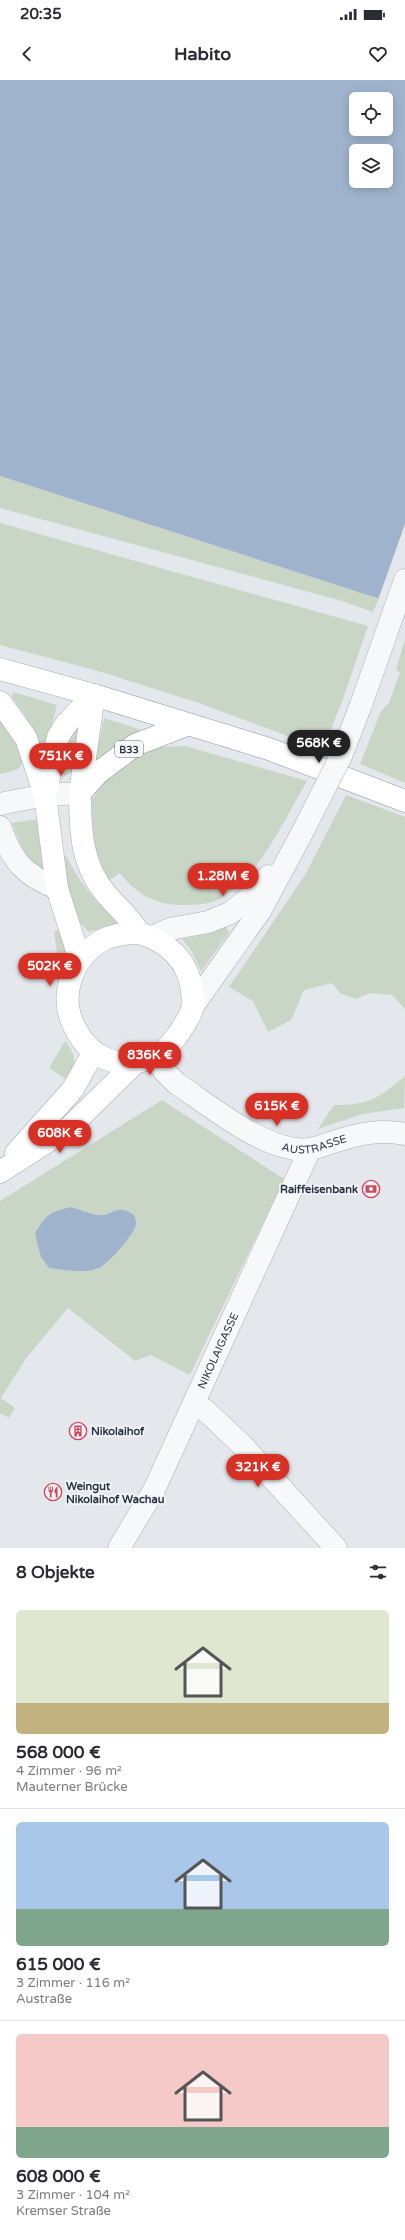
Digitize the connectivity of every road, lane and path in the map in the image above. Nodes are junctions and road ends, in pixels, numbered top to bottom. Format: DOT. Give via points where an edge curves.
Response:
graph roads {
  1 [pos="405,580"];
  2 [pos="0,669"];
  3 [pos="94,695"];
  4 [pos="0,702"];
  5 [pos="189,724"];
  6 [pos="80,793"];
  7 [pos="45,795"];
  8 [pos="405,801"];
  9 [pos="0,804"];
  10 [pos="0,827"];
  11 [pos="297,842"];
  12 [pos="57,888"];
  13 [pos="146,935"];
  14 [pos="80,960"];
  15 [pos="193,1006"];
  16 [pos="93,1053"];
  17 [pos="156,1057"];
  18 [pos="135,1063"];
  19 [pos="405,1134"];
  20 [pos="310,1149"];
  21 [pos="0,1172"];
  22 [pos="195,1405"];
  23 [pos="118,1548"];
  24 [pos="336,1548"];
  1 -- 11 [label="street, bridge" via="341,756"];
  2 -- 3 [label="main road"];
  3 -- 5 [label="main road"];
  3 -- 6 [label="main road"];
  3 -- 7 [label="main road" via="66,724 58,737"];
  4 -- 7 [label="main road" via="26,738"];
  5 -- 6 [label="main road, B33" via="135,745 98,773"];
  5 -- 8 [label="main road" via="270,749"];
  6 -- 7 [label="street"];
  6 -- 13 [label="main road" via="80,835 89,868 106,895"];
  7 -- 9 [label="street"];
  7 -- 12 [label="main road"];
  10 -- 12 [label="street" via="15,859 27,873"];
  11 -- 13 [label="street" via="248,899 230,913 208,922"];
  11 -- 15 [label="street" via="260,911"];
  12 -- 14 [label="main road"];
  13 -- 14 [label="main road" via="123,934 104,939"];
  13 -- 15 [label="main road" via="169,947 184,964 191,982"];
  14 -- 16 [label="main road" via="71,975 67,992 68,1007 71,1021 80,1038"];
  15 -- 17 [label="main road" via="172,1043"];
  16 -- 18 [label="main road" via="114,1062"];
  16 -- 21 [label="main road" via="72,1089"];
  17 -- 18 [label="main road"];
  17 -- 20 [label="street, AUSTRASSE" via="164,1071 176,1083 264,1141 287,1148"];
  18 -- 21 [label="main road" via="70,1127"];
  19 -- 20 [label="street, AUSTRASSE" via="390,1131 360,1133"];
  20 -- 22 [label="street, NIKOLAIGASSE"];
  22 -- 23 [label="street, NIKOLAIGASSE" via="154,1490"];
  22 -- 24 [label="street" via="205,1410 242,1445"];
}
